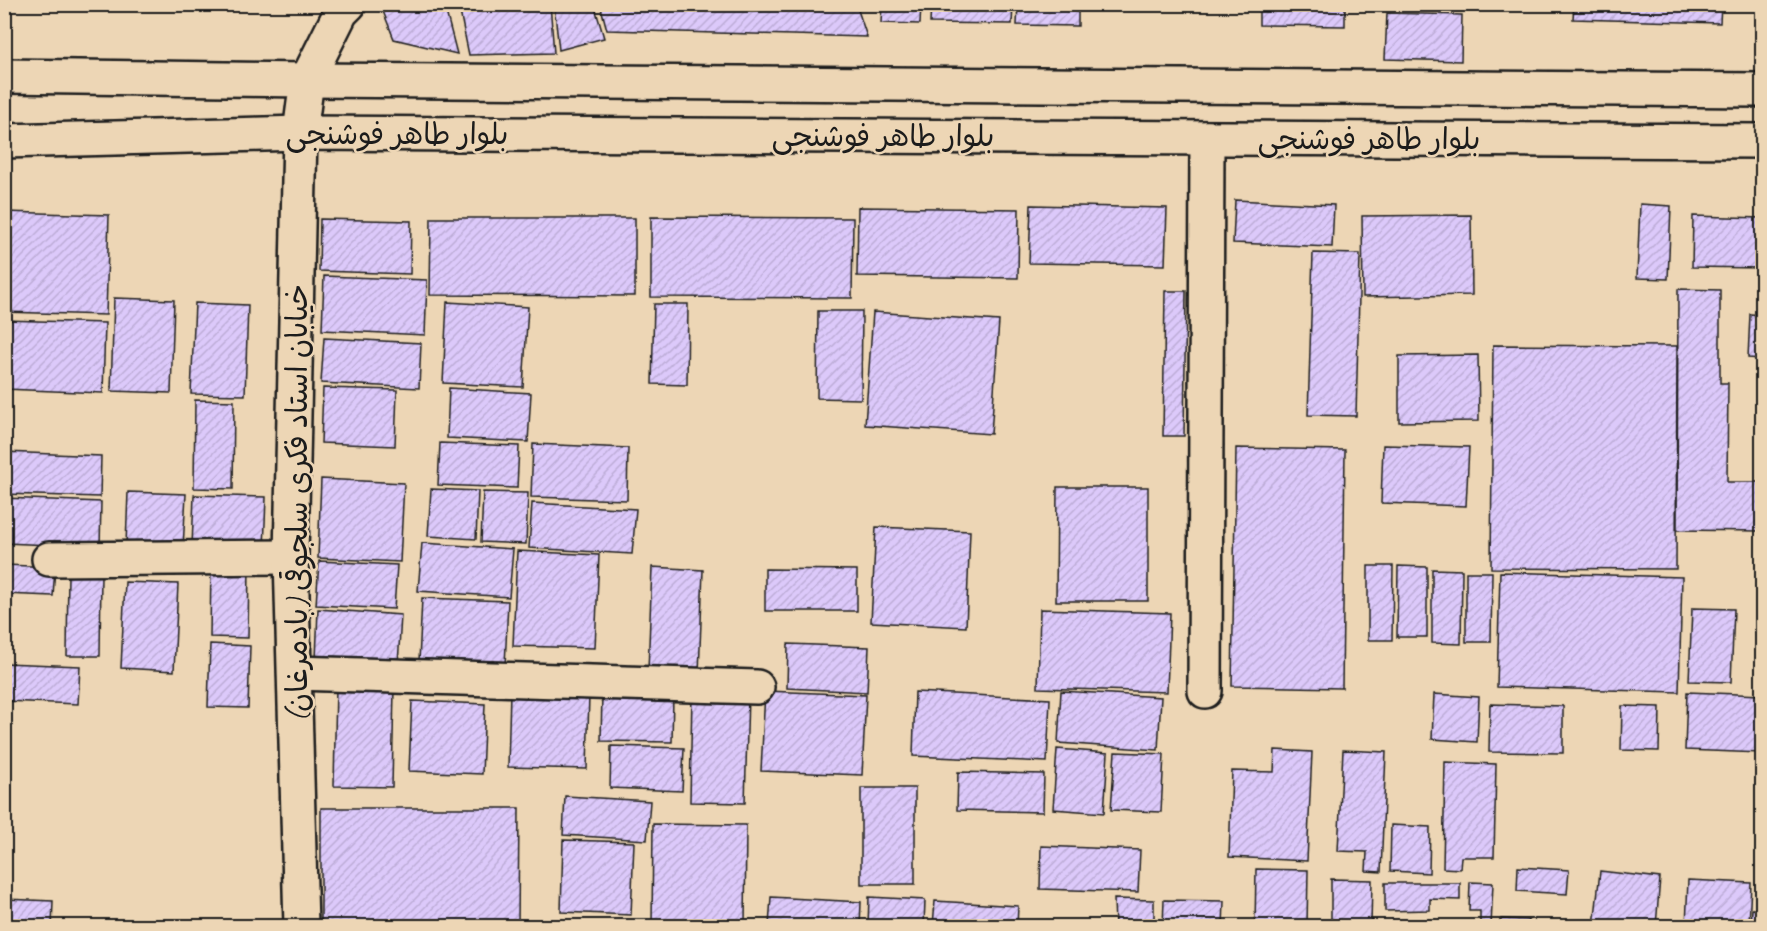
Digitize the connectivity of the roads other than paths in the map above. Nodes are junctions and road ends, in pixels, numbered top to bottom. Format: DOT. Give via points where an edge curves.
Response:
graph roads {
  1 [pos="349,4"];
  2 [pos="4,76"];
  3 [pos="307,80"];
  4 [pos="1762,90"];
  5 [pos="300,133"];
  6 [pos="1207,138"];
  7 [pos="4,141"];
  8 [pos="1762,141"];
  9 [pos="291,556"];
  10 [pos="49,559"];
  11 [pos="295,673"];
  12 [pos="757,687"];
  13 [pos="1205,691"];
  14 [pos="301,927"];
  1 -- 3 [label="street, خیابان استاد فکری سلجوقی (بادمرغان)" via="341,12"];
  2 -- 3 [label="street, بلوار طاهر فوشنجی"];
  3 -- 4 [label="street, بلوار طاهر فوشنجی"];
  3 -- 5 [label="street, خیابان استاد فکری سلجوقی (بادمرغان)"];
  5 -- 6 [label="street, بلوار طاهر فوشنجی"];
  5 -- 7 [label="street, بلوار طاهر فوشنجی"];
  5 -- 9 [label="street, خیابان استاد فکری سلجوقی (بادمرغان)"];
  6 -- 8 [label="street, بلوار طاهر فوشنجی"];
  6 -- 13 [label="street"];
  9 -- 10 [label="street"];
  9 -- 11 [label="street, خیابان استاد فکری سلجوقی (بادمرغان)"];
  11 -- 12 [label="street"];
  11 -- 14 [label="street, خیابان استاد فکری سلجوقی (بادمرغان)"];
}
